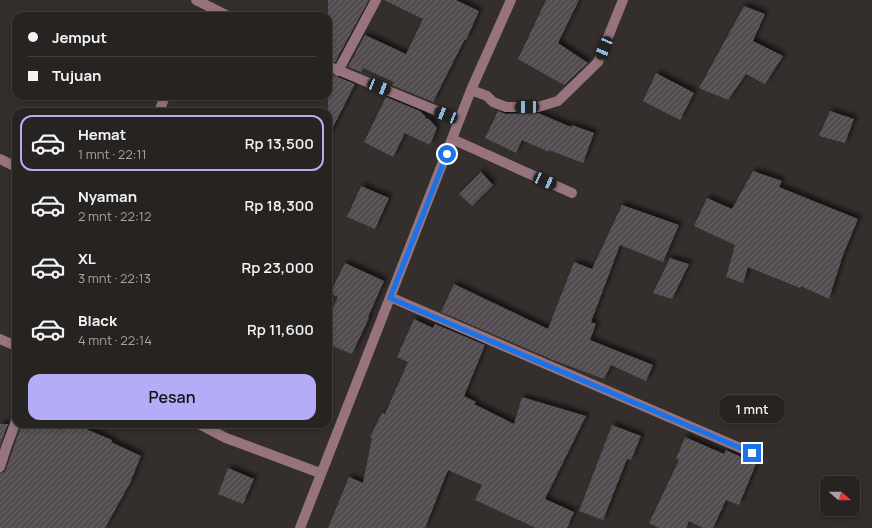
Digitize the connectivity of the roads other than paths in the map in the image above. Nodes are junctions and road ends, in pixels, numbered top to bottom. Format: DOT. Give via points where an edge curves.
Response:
graph roads {
  1 [pos="196,0"];
  2 [pos="376,0"];
  3 [pos="511,0"];
  4 [pos="623,0"];
  5 [pos="210,12"];
  6 [pos="332,68"];
  7 [pos="338,71"];
  8 [pos="471,90"];
  9 [pos="459,120"];
  10 [pos="452,139"];
  11 [pos="0,159"];
  12 [pos="12,165"];
  13 [pos="572,193"];
  14 [pos="390,298"];
  15 [pos="0,339"];
  16 [pos="12,344"];
  17 [pos="14,428"];
  18 [pos="207,428"];
  19 [pos="752,453"];
  20 [pos="0,467"];
  21 [pos="320,473"];
  22 [pos="300,528"];
  1 -- 5 [label="street"];
  2 -- 7 [label="street"];
  3 -- 8 [label="street"];
  4 -- 8 [label="street" via="598,62 558,101 538,107 506,107"];
  6 -- 7 [label="street"];
  7 -- 9 [label="street"];
  8 -- 9 [label="street"];
  9 -- 10 [label="street"];
  10 -- 13 [label="street"];
  10 -- 14 [label="street"];
  11 -- 12 [label="street"];
  14 -- 19 [label="street"];
  14 -- 21 [label="street"];
  15 -- 16 [label="street"];
  17 -- 20 [label="street"];
  18 -- 21 [label="street" via="226,438"];
  21 -- 22 [label="street"];
}
